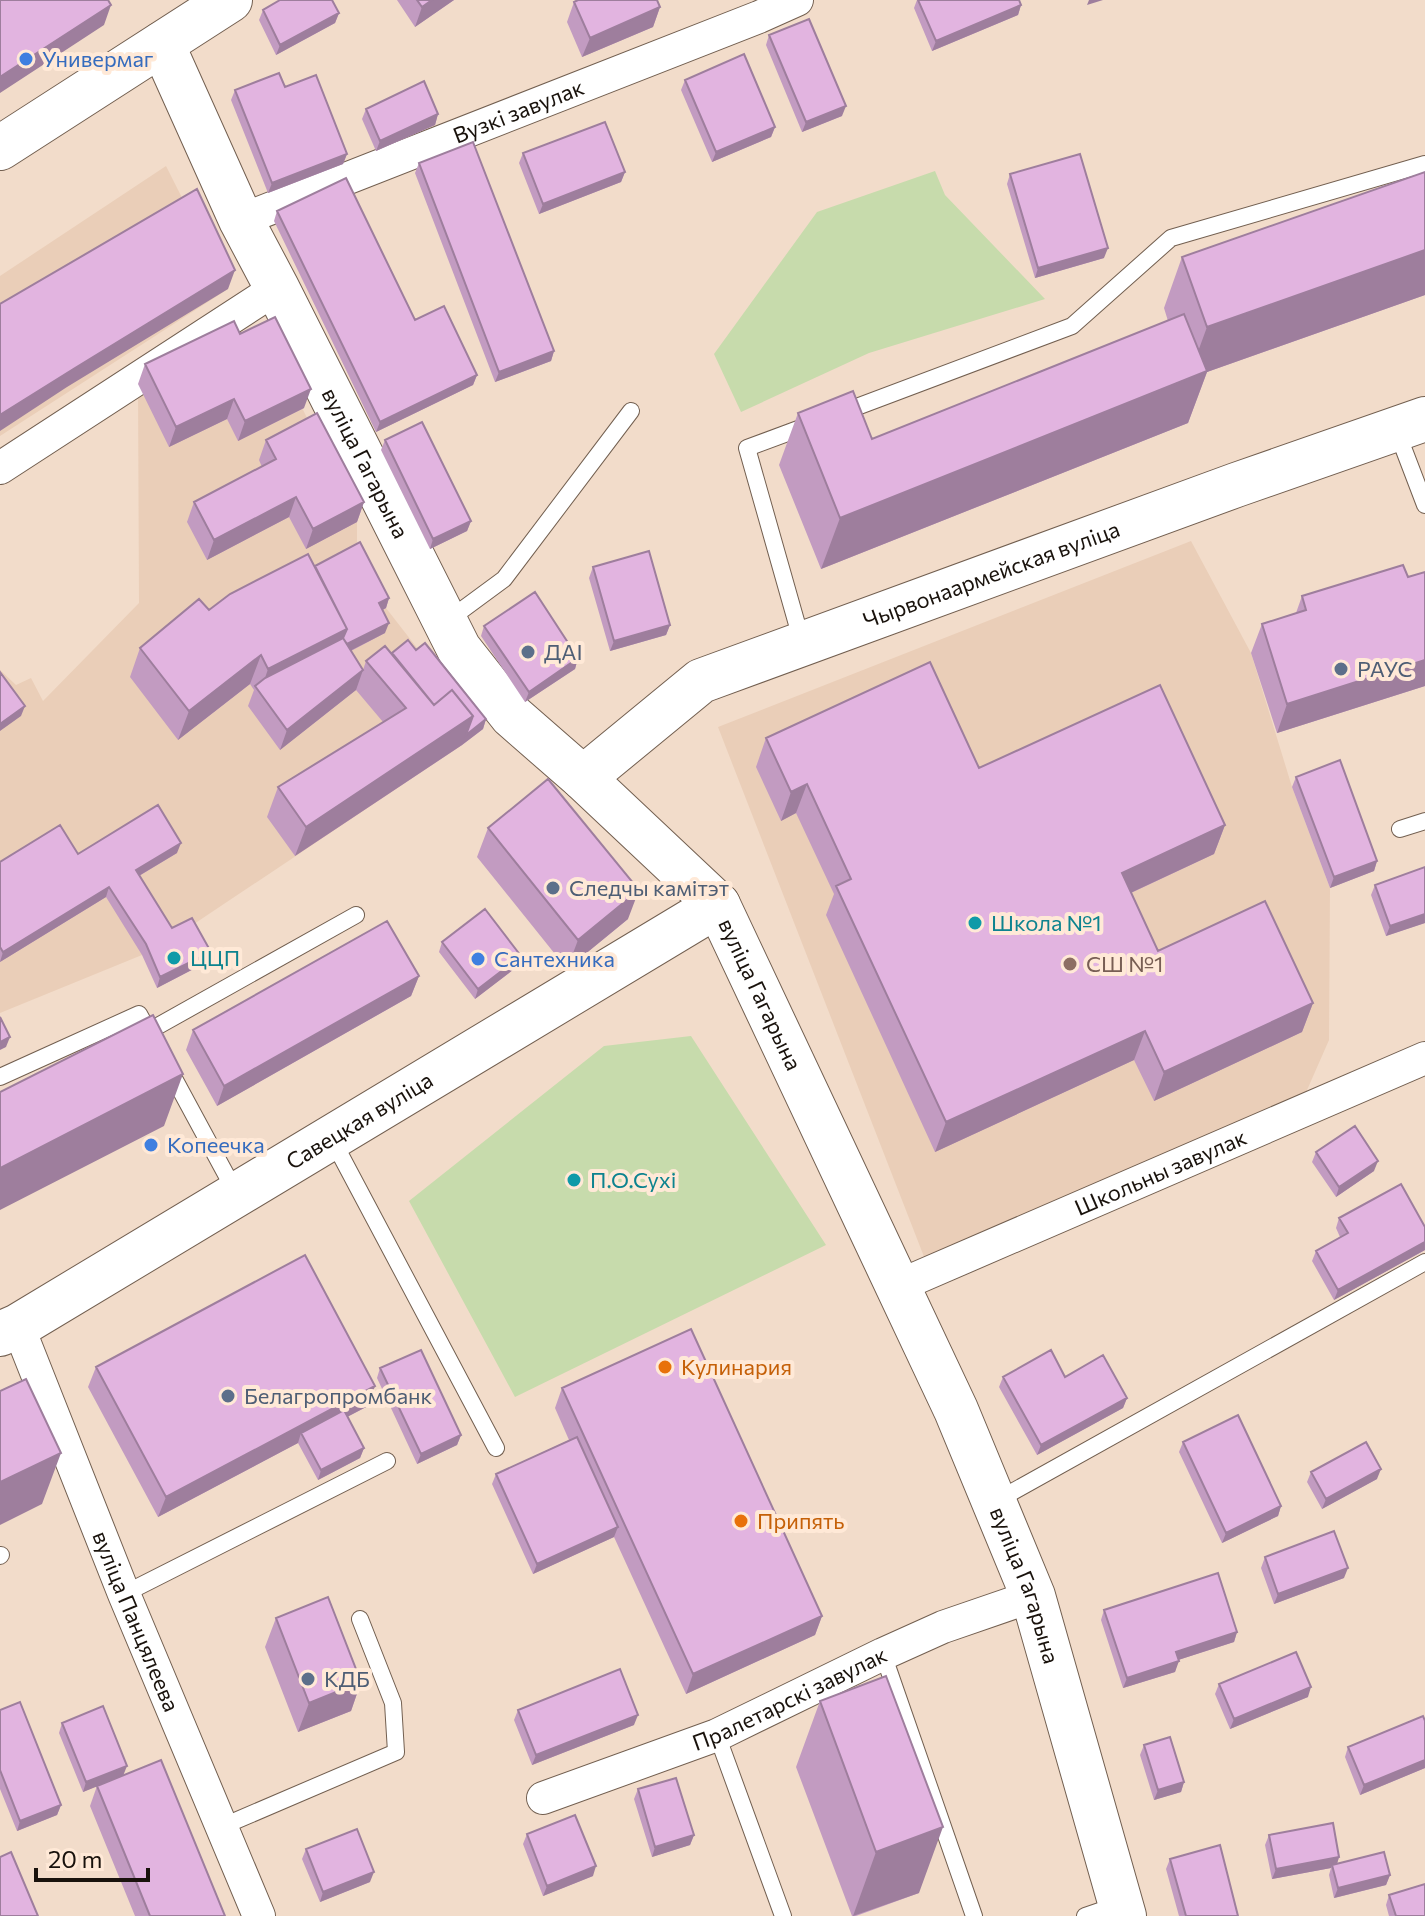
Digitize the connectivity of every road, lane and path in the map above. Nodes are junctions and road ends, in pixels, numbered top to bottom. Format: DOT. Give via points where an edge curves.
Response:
graph roads {
  1 [pos="230,0"];
  2 [pos="797,0"];
  3 [pos="162,44"];
  4 [pos="0,148"];
  5 [pos="1425,164"];
  6 [pos="241,220"];
  7 [pos="277,288"];
  8 [pos="631,411"];
  9 [pos="1410,423"];
  10 [pos="0,468"];
  11 [pos="1425,505"];
  12 [pos="446,622"];
  13 [pos="803,643"];
  14 [pos="583,778"];
  15 [pos="1425,821"];
  16 [pos="1400,829"];
  17 [pos="718,905"];
  18 [pos="356,915"];
  19 [pos="149,1031"];
  20 [pos="1425,1058"];
  21 [pos="0,1077"];
  22 [pos="332,1137"];
  23 [pos="236,1194"];
  24 [pos="1425,1262"];
  25 [pos="898,1286"];
  26 [pos="9,1330"];
  27 [pos="496,1448"];
  28 [pos="387,1461"];
  29 [pos="995,1502"];
  30 [pos="124,1594"];
  31 [pos="1033,1596"];
  32 [pos="360,1619"];
  33 [pos="883,1654"];
  34 [pos="717,1735"];
  35 [pos="543,1798"];
  36 [pos="221,1827"];
  37 [pos="1110,1912"];
  38 [pos="259,1916"];
  39 [pos="783,1916"];
  40 [pos="974,1916"];
  1 -- 3 [label="street"];
  2 -- 6 [label="street, Вузкі завулак"];
  3 -- 4 [label="street"];
  3 -- 6 [label="street, вуліца Гагарына"];
  5 -- 13 [label="lane" via="1171,238 1072,326 747,448"];
  6 -- 7 [label="street, вуліца Гагарына"];
  7 -- 10 [label="street"];
  7 -- 12 [label="street, вуліца Гагарына"];
  8 -- 12 [label="lane" via="504,579"];
  9 -- 11 [label="lane"];
  9 -- 13 [label="street, Чырвонаармейская вуліца"];
  12 -- 14 [label="street, вуліца Гагарына" via="459,649 512,716"];
  13 -- 14 [label="street, Чырвонаармейская вуліца" via="701,681"];
  14 -- 17 [label="street, вуліца Гагарына"];
  15 -- 16 [label="lane"];
  17 -- 22 [label="street, Савецкая вуліца"];
  17 -- 25 [label="street, вуліца Гагарына"];
  18 -- 19 [label="lane"];
  19 -- 21 [label="lane" via="139,1014"];
  19 -- 23 [label="lane"];
  20 -- 25 [label="street, Школьны завулак"];
  22 -- 23 [label="street, Савецкая вуліца"];
  22 -- 27 [label="lane"];
  23 -- 26 [label="street, Савецкая вуліца"];
  24 -- 29 [label="lane"];
  25 -- 29 [label="street, вуліца Гагарына"];
  26 -- 30 [label="street, вуліца Панцялеева"];
  28 -- 30 [label="lane"];
  29 -- 31 [label="street, вуліца Гагарына"];
  30 -- 36 [label="street, вуліца Панцялеева"];
  31 -- 33 [label="street, Пралетарскі завулак"];
  31 -- 37 [label="street, вуліца Гагарына"];
  32 -- 36 [label="lane" via="393,1703 396,1752"];
  33 -- 34 [label="street, Пралетарскі завулак"];
  33 -- 40 [label="lane"];
  34 -- 35 [label="street, Пралетарскі завулак"];
  34 -- 39 [label="lane"];
  36 -- 38 [label="street, вуліца Панцялеева"];
}
